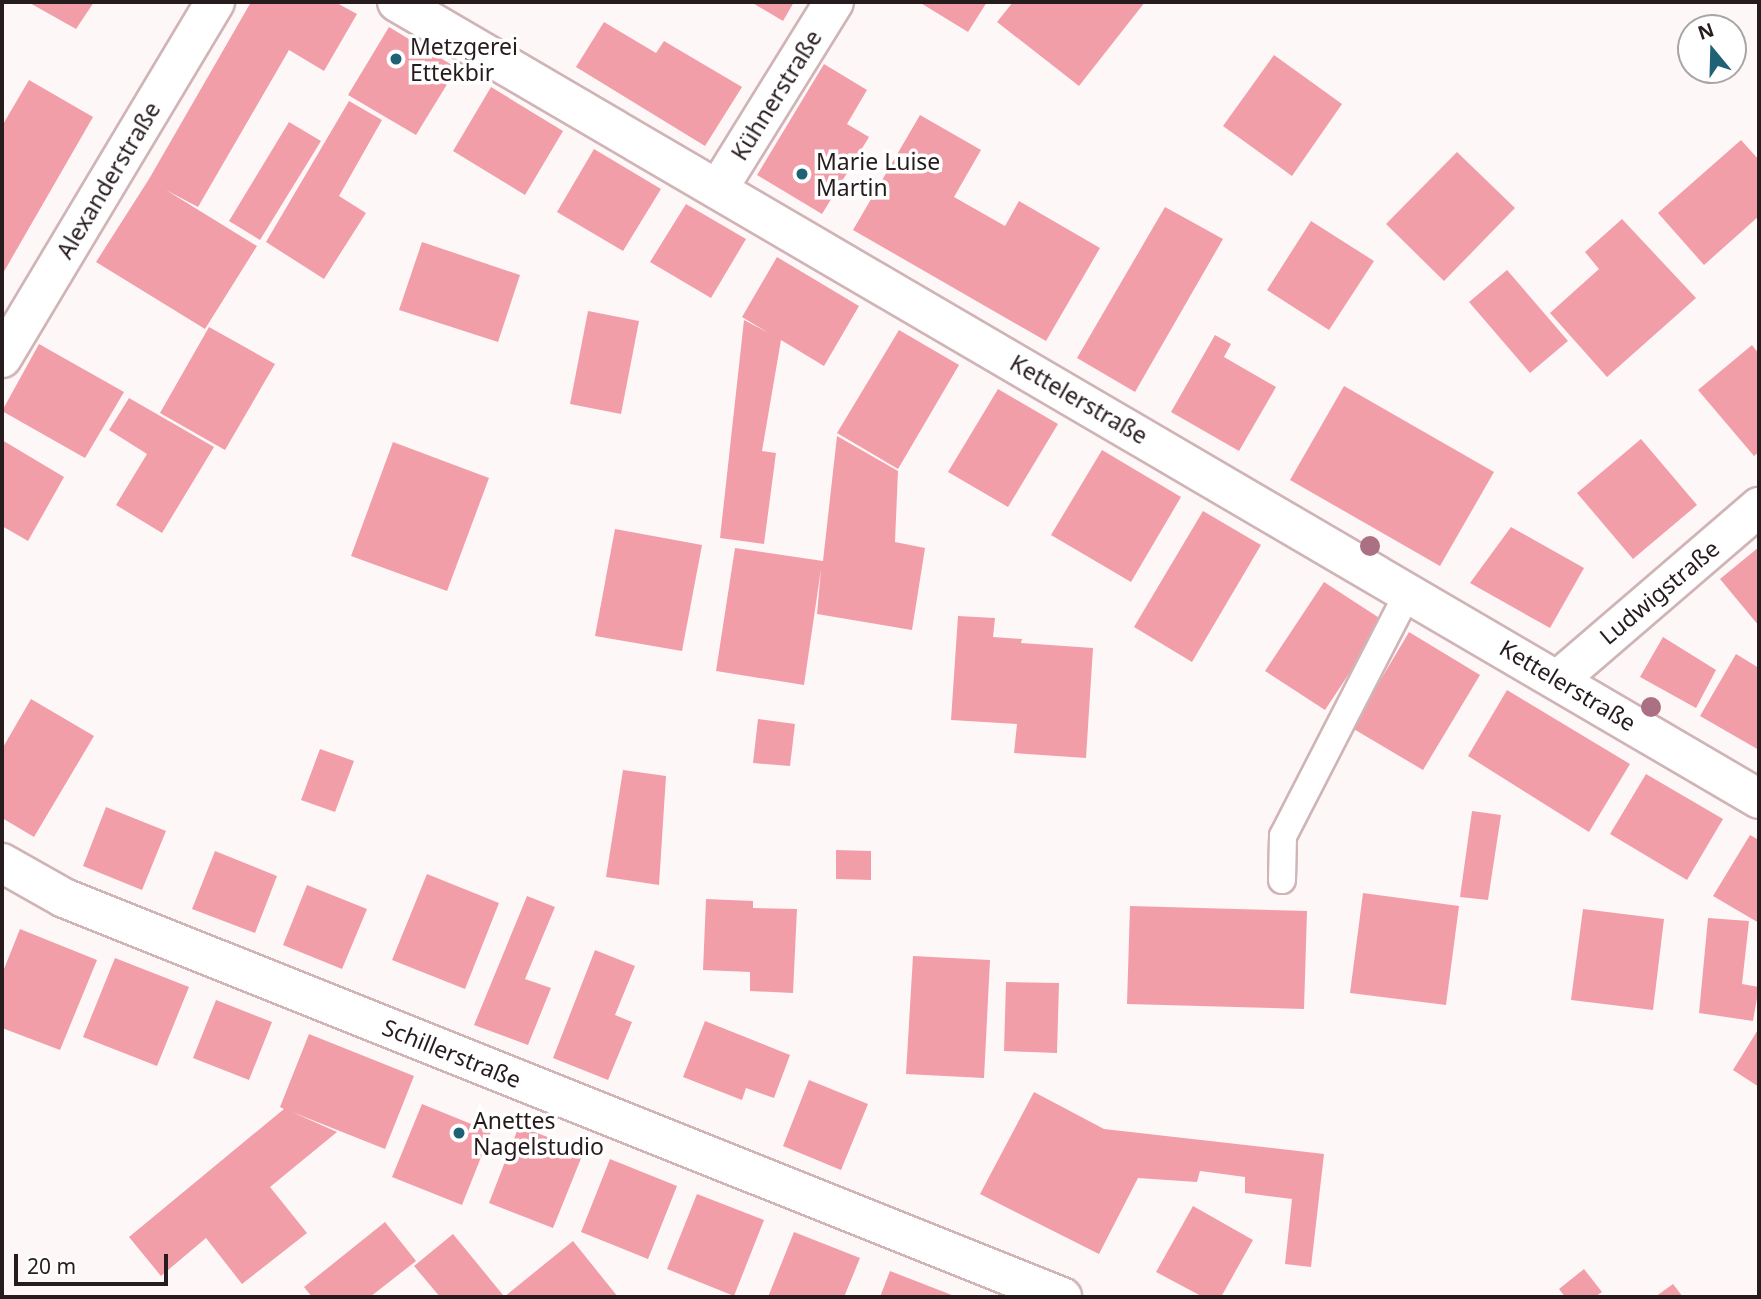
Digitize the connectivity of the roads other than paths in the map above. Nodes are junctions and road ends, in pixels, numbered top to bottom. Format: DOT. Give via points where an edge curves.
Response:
graph roads {
  1 [pos="215,2"];
  2 [pos="397,2"];
  3 [pos="834,2"];
  4 [pos="718,189"];
  5 [pos="2,358"];
  6 [pos="1759,507"];
  7 [pos="1409,591"];
  8 [pos="1559,679"];
  9 [pos="1759,799"];
  10 [pos="2,863"];
  11 [pos="1282,880"];
  12 [pos="1062,1297"];
  1 -- 5 [label="street, Alexanderstraße"];
  2 -- 4 [label="street, Kettelerstraße"];
  3 -- 4 [label="street, Kühnerstraße"];
  4 -- 7 [label="street, Kettelerstraße"];
  6 -- 8 [label="street, Ludwigstraße"];
  7 -- 8 [label="street, Kettelerstraße"];
  7 -- 11 [label="lane" via="1283,836"];
  8 -- 9 [label="street, Kettelerstraße"];
  10 -- 12 [label="street, Schillerstraße" via="64,898"];
}
